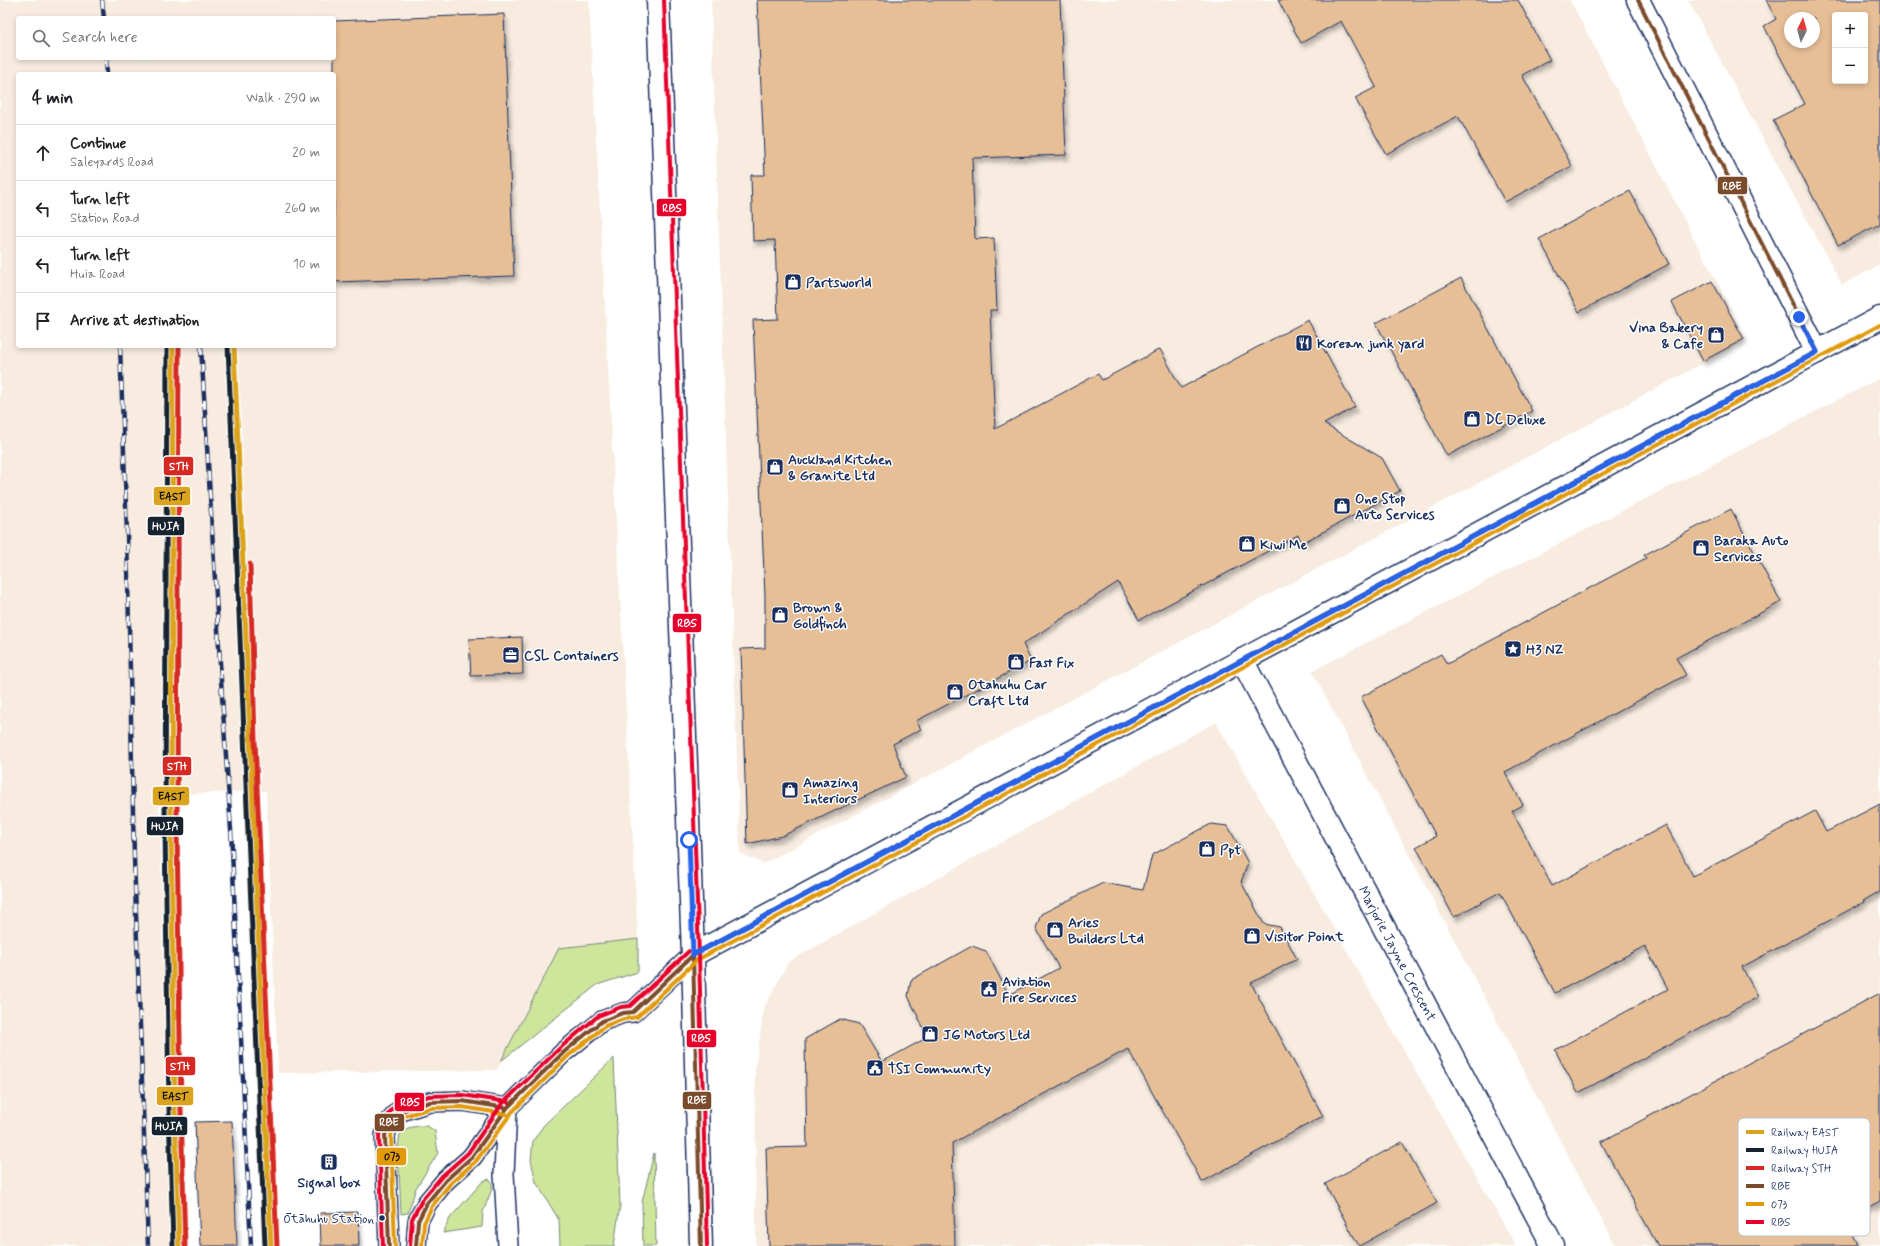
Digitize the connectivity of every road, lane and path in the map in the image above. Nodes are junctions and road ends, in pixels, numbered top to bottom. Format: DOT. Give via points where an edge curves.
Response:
graph roads {
  1 [pos="658,0"];
  2 [pos="1638,0"];
  3 [pos="1880,318"];
  4 [pos="1817,352"];
  5 [pos="1242,660"];
  6 [pos="693,955"];
  7 [pos="507,1108"];
  8 [pos="388,1246"];
  9 [pos="416,1246"];
  10 [pos="508,1246"];
  11 [pos="701,1246"];
  12 [pos="1553,1246"];
  1 -- 6 [label="street"];
  2 -- 4 [label="street"];
  3 -- 4 [label="street"];
  4 -- 5 [label="street"];
  5 -- 6 [label="street"];
  5 -- 12 [label="street, Marjorie Jayne Crescent"];
  6 -- 7 [label="lane" via="633,1012 602,1021 564,1052"];
  6 -- 11 [label="street"];
  7 -- 8 [label="lane" via="462,1101 430,1102 398,1112 388,1124 385,1136"];
  7 -- 9 [label="lane" via="472,1157 446,1180 426,1203 418,1221"];
  7 -- 10 [label="lane" via="504,1174"];
}
